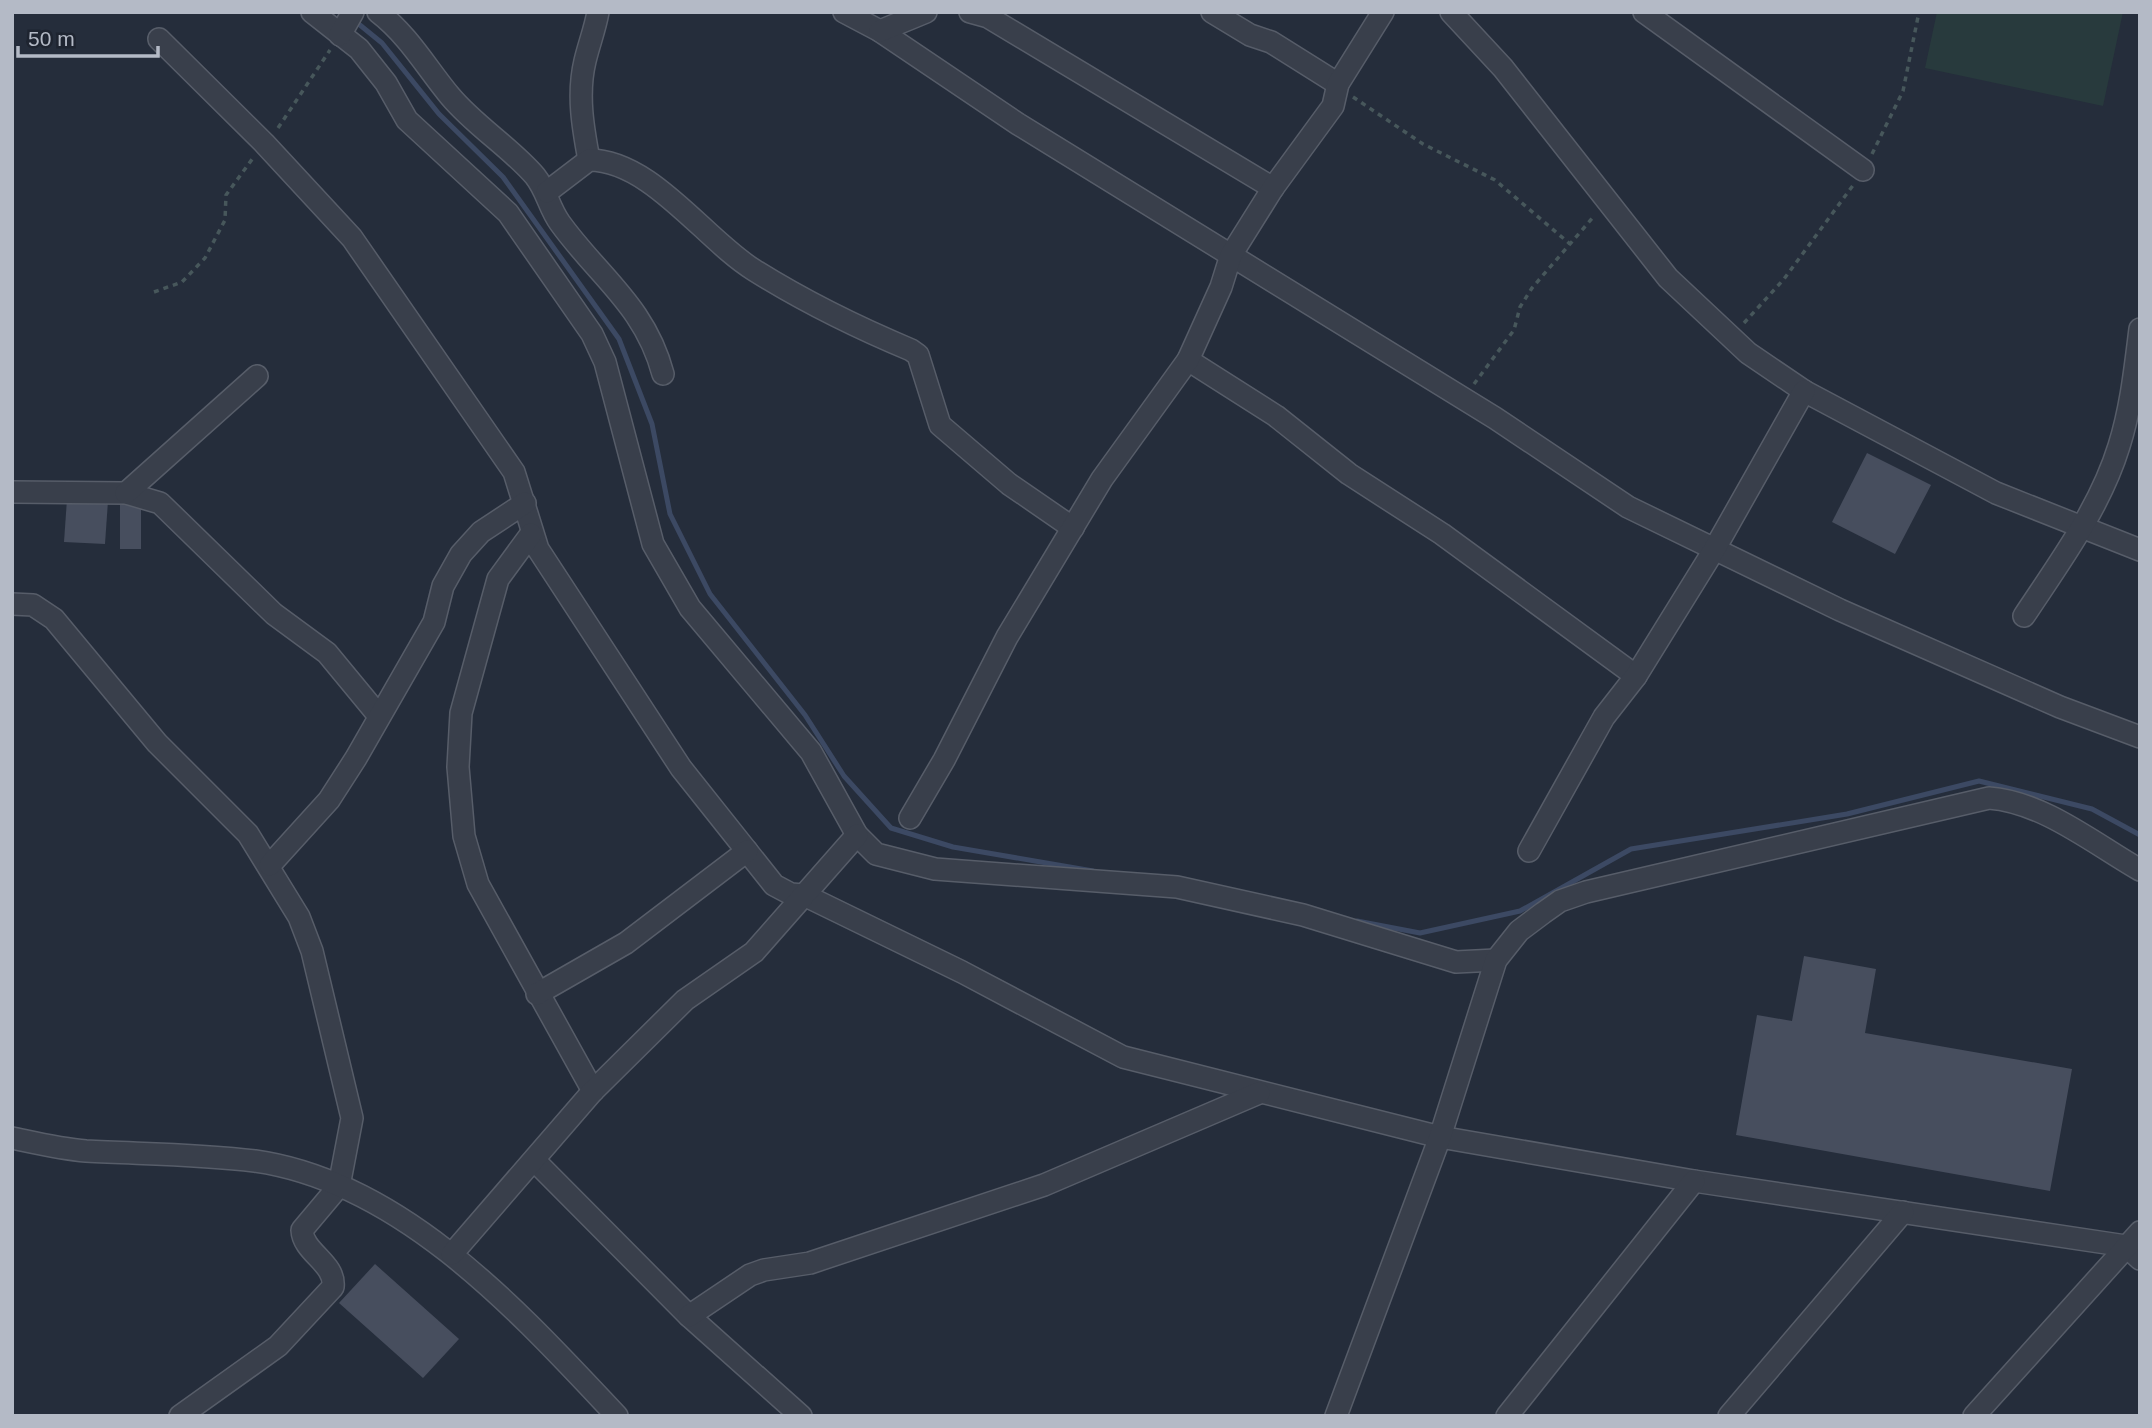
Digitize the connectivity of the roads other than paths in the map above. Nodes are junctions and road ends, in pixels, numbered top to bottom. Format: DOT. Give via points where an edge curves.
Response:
graph roads {
  1 [pos="312,12"];
  2 [pos="353,12"];
  3 [pos="378,12"];
  4 [pos="598,12"];
  5 [pos="844,12"];
  6 [pos="926,12"];
  7 [pos="970,12"];
  8 [pos="1212,12"];
  9 [pos="1383,12"];
  10 [pos="1451,12"];
  11 [pos="1644,12"];
  12 [pos="880,31"];
  13 [pos="340,35"];
  14 [pos="159,39"];
  15 [pos="1338,84"];
  16 [pos="589,160"];
  17 [pos="1863,170"];
  18 [pos="1273,188"];
  19 [pos="547,192"];
  20 [pos="1231,255"];
  21 [pos="2140,329"];
  22 [pos="1188,360"];
  23 [pos="663,374"];
  24 [pos="257,376"];
  25 [pos="1804,391"];
  26 [pos="12,492"];
  27 [pos="126,493"];
  28 [pos="525,503"];
  29 [pos="1073,528"];
  30 [pos="2081,529"];
  31 [pos="531,534"];
  32 [pos="1714,550"];
  33 [pos="2140,550"];
  34 [pos="12,604"];
  35 [pos="2024,616"];
  36 [pos="1636,676"];
  37 [pos="379,716"];
  38 [pos="2140,737"];
  39 [pos="910,818"];
  40 [pos="857,835"];
  41 [pos="747,851"];
  42 [pos="1529,851"];
  43 [pos="270,865"];
  44 [pos="2140,870"];
  45 [pos="804,895"];
  46 [pos="1496,960"];
  47 [pos="537,993"];
  48 [pos="593,1091"];
  49 [pos="1259,1093"];
  50 [pos="1440,1137"];
  51 [pos="12,1138"];
  52 [pos="534,1161"];
  53 [pos="1694,1181"];
  54 [pos="339,1186"];
  55 [pos="1903,1212"];
  56 [pos="2135,1246"];
  57 [pos="452,1254"];
  58 [pos="689,1316"];
  59 [pos="180,1416"];
  60 [pos="617,1416"];
  61 [pos="801,1416"];
  62 [pos="1336,1416"];
  63 [pos="1507,1416"];
  64 [pos="1729,1416"];
  65 [pos="1974,1416"];
  1 -- 13 [label="street"];
  2 -- 13 [label="street"];
  3 -- 19 [label="street" via="407,37 451,97 534,174"];
  4 -- 16 [label="street" via="581,95"];
  5 -- 12 [label="street"];
  6 -- 12 [label="street"];
  7 -- 18 [label="street" via="988,18"];
  8 -- 15 [label="street"];
  9 -- 15 [label="street"];
  10 -- 25 [label="street" via="1503,68 1668,278 1731,338"];
  11 -- 17 [label="street"];
  12 -- 20 [label="street" via="1018,124"];
  13 -- 40 [label="street" via="371,63 407,120 508,213 592,334 605,362 653,544 690,608 811,752"];
  14 -- 28 [label="street" via="352,238 508,461"];
  15 -- 18 [label="street" via="1333,106"];
  16 -- 19 [label="street"];
  16 -- 29 [label="street" via="617,163 753,270 847,324 918,355 940,425 1009,484"];
  18 -- 20 [label="street"];
  19 -- 23 [label="street" via="559,221 637,312 656,347"];
  20 -- 22 [label="street"];
  20 -- 32 [label="street" via="1628,507"];
  21 -- 30 [label="street" via="2118,450"];
  22 -- 29 [label="street" via="1102,479"];
  22 -- 36 [label="street" via="1276,416 1349,474 1442,534"];
  24 -- 27 [label="street"];
  25 -- 30 [label="street" via="1996,494"];
  25 -- 32 [label="street"];
  26 -- 27 [label="street"];
  27 -- 37 [label="street" via="160,503 274,614 327,653"];
  28 -- 31 [label="street"];
  28 -- 37 [label="street" via="481,532 461,554 443,586 434,622"];
  29 -- 39 [label="street" via="1007,637"];
  30 -- 33 [label="street"];
  30 -- 35 [label="street"];
  31 -- 41 [label="street" via="681,768"];
  31 -- 47 [label="street" via="498,579 461,713 458,767 464,836 478,884"];
  32 -- 36 [label="street"];
  32 -- 38 [label="street" via="1979,672"];
  34 -- 43 [label="street" via="33,605 54,619 157,743 211,793"];
  36 -- 42 [label="street" via="1604,717"];
  37 -- 43 [label="street" via="329,800"];
  40 -- 45 [label="street"];
  40 -- 46 [label="street" via="876,854 935,869 1177,887 1303,915 1455,962"];
  41 -- 45 [label="street" via="774,885"];
  41 -- 47 [label="street" via="626,943"];
  43 -- 54 [label="street" via="312,951 346,1083 352,1118"];
  44 -- 46 [label="street" via="2033,808 1989,798 1586,892 1560,901 1519,931"];
  45 -- 48 [label="street" via="754,952 685,1000"];
  45 -- 49 [label="street" via="1109,1051"];
  46 -- 50 [label="street"];
  47 -- 48 [label="street"];
  48 -- 52 [label="street"];
  49 -- 50 [label="street"];
  49 -- 58 [label="street" via="1044,1185 810,1264 750,1275"];
  50 -- 53 [label="street"];
  50 -- 62 [label="street"];
  51 -- 54 [label="street" via="82,1150 257,1161 302,1171"];
  52 -- 57 [label="street"];
  52 -- 58 [label="street"];
  53 -- 55 [label="street"];
  53 -- 63 [label="street"];
  54 -- 57 [label="street" via="380,1206"];
  54 -- 59 [label="street" via="302,1230 303,1241 332,1275 333,1287 278,1346"];
  55 -- 56 [label="street"];
  55 -- 64 [label="street"];
  56 -- 65 [label="street"];
  57 -- 60 [label="street" via="536,1329"];
  58 -- 61 [label="street"];
}
